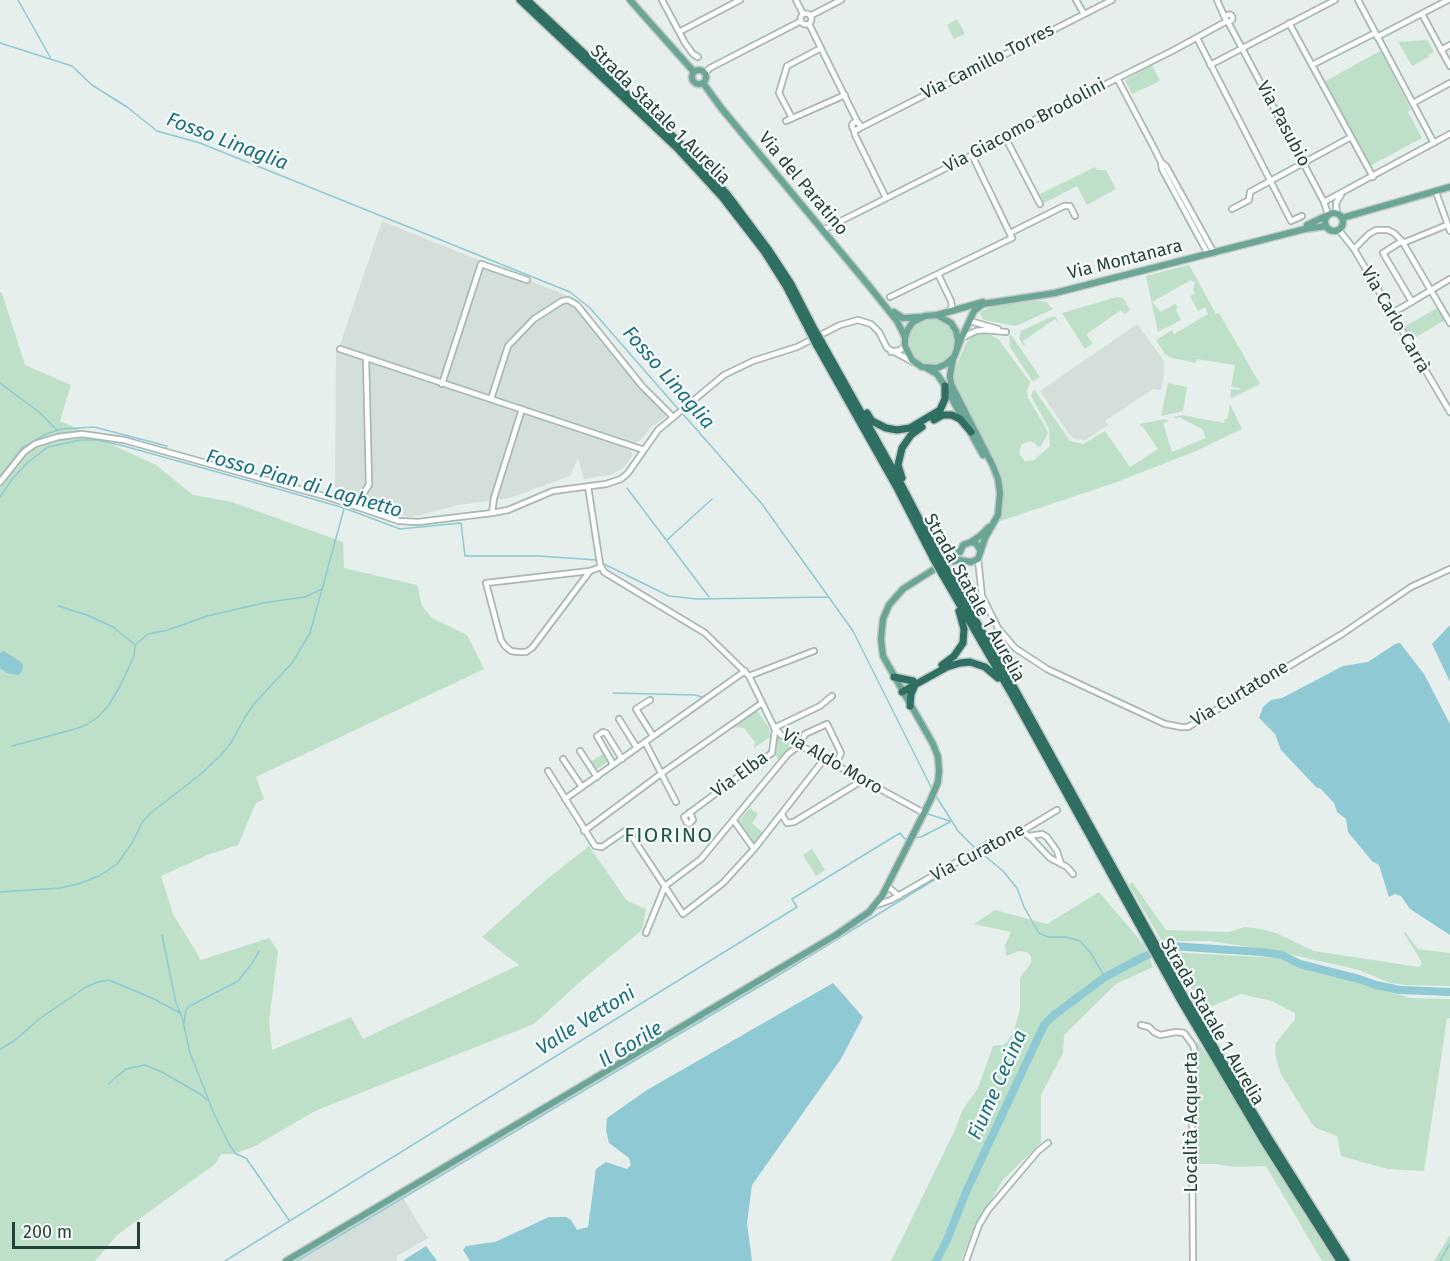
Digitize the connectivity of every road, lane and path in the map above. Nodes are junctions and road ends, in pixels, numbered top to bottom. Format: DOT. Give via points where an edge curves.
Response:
graph roads {
  1 [pos="520,0"];
  2 [pos="527,0"];
  3 [pos="630,0"];
  4 [pos="662,0"];
  5 [pos="740,0"];
  6 [pos="796,0"];
  7 [pos="841,0"];
  8 [pos="1076,0"];
  9 [pos="1112,0"];
  10 [pos="1217,0"];
  11 [pos="1335,0"];
  12 [pos="1358,0"];
  13 [pos="1448,0"];
  14 [pos="803,14"];
  15 [pos="1084,14"];
  16 [pos="1422,14"];
  17 [pos="810,16"];
  18 [pos="1229,19"];
  19 [pos="801,21"];
  20 [pos="1289,23"];
  21 [pos="809,24"];
  22 [pos="679,33"];
  23 [pos="1376,35"];
  24 [pos="1197,38"];
  25 [pos="1450,45"];
  26 [pos="821,48"];
  27 [pos="1242,48"];
  28 [pos="1441,50"];
  29 [pos="698,57"];
  30 [pos="1210,65"];
  31 [pos="1312,65"];
  32 [pos="1450,66"];
  33 [pos="694,72"];
  34 [pos="705,73"];
  35 [pos="1117,78"];
  36 [pos="704,82"];
  37 [pos="1450,83"];
  38 [pos="845,95"];
  39 [pos="1413,103"];
  40 [pos="792,118"];
  41 [pos="786,121"];
  42 [pos="858,126"];
  43 [pos="1004,135"];
  44 [pos="1448,135"];
  45 [pos="1351,137"];
  46 [pos="1434,143"];
  47 [pos="1450,143"];
  48 [pos="972,155"];
  49 [pos="1303,163"];
  50 [pos="1373,177"];
  51 [pos="1270,181"];
  52 [pos="1450,188"];
  53 [pos="1436,192"];
  54 [pos="1342,194"];
  55 [pos="886,198"];
  56 [pos="1324,202"];
  57 [pos="1040,204"];
  58 [pos="1232,209"];
  59 [pos="1328,215"];
  60 [pos="1075,216"];
  61 [pos="1302,216"];
  62 [pos="1339,216"];
  63 [pos="1326,226"];
  64 [pos="1448,228"];
  65 [pos="823,230"];
  66 [pos="1339,230"];
  67 [pos="1011,236"];
  68 [pos="1261,241"];
  69 [pos="1403,242"];
  70 [pos="1354,249"];
  71 [pos="1211,254"];
  72 [pos="938,274"];
  73 [pos="1450,279"];
  74 [pos="526,280"];
  75 [pos="1431,290"];
  76 [pos="890,297"];
  77 [pos="951,301"];
  78 [pos="882,302"];
  79 [pos="995,302"];
  80 [pos="1412,302"];
  81 [pos="965,306"];
  82 [pos="948,311"];
  83 [pos="1391,314"];
  84 [pos="937,315"];
  85 [pos="921,317"];
  86 [pos="970,321"];
  87 [pos="1450,323"];
  88 [pos="811,328"];
  89 [pos="905,338"];
  90 [pos="961,339"];
  91 [pos="819,343"];
  92 [pos="905,346"];
  93 [pos="957,349"];
  94 [pos="340,350"];
  95 [pos="890,351"];
  96 [pos="954,357"];
  97 [pos="366,358"];
  98 [pos="918,365"];
  99 [pos="927,368"];
  100 [pos="442,384"];
  101 [pos="945,386"];
  102 [pos="852,396"];
  103 [pos="491,399"];
  104 [pos="522,410"];
  105 [pos="1450,412"];
  106 [pos="673,415"];
  107 [pos="971,432"];
  108 [pos="644,450"];
  109 [pos="0,482"];
  110 [pos="901,484"];
  111 [pos="588,486"];
  112 [pos="355,506"];
  113 [pos="492,513"];
  114 [pos="971,542"];
  115 [pos="960,549"];
  116 [pos="980,550"];
  117 [pos="935,556"];
  118 [pos="978,558"];
  119 [pos="964,560"];
  120 [pos="944,563"];
  121 [pos="601,567"];
  122 [pos="1450,569"];
  123 [pos="590,571"];
  124 [pos="945,573"];
  125 [pos="959,603"];
  126 [pos="814,651"];
  127 [pos="747,673"];
  128 [pos="894,677"];
  129 [pos="914,683"];
  130 [pos="901,690"];
  131 [pos="1011,693"];
  132 [pos="831,696"];
  133 [pos="650,700"];
  134 [pos="762,703"];
  135 [pos="910,706"];
  136 [pos="620,719"];
  137 [pos="775,729"];
  138 [pos="653,736"];
  139 [pos="645,742"];
  140 [pos="800,745"];
  141 [pos="637,748"];
  142 [pos="580,751"];
  143 [pos="825,758"];
  144 [pos="563,759"];
  145 [pos="622,759"];
  146 [pos="836,764"];
  147 [pos="613,765"];
  148 [pos="548,771"];
  149 [pos="662,773"];
  150 [pos="597,777"];
  151 [pos="863,780"];
  152 [pos="582,787"];
  153 [pos="565,799"];
  154 [pos="676,802"];
  155 [pos="1057,810"];
  156 [pos="690,812"];
  157 [pos="924,813"];
  158 [pos="782,815"];
  159 [pos="734,821"];
  160 [pos="584,831"];
  161 [pos="1022,831"];
  162 [pos="1029,836"];
  163 [pos="754,849"];
  164 [pos="1061,864"];
  165 [pos="1073,874"];
  166 [pos="665,886"];
  167 [pos="887,886"];
  168 [pos="899,896"];
  169 [pos="874,906"];
  170 [pos="1140,923"];
  171 [pos="646,933"];
  172 [pos="1140,1025"];
  173 [pos="1048,1143"];
  174 [pos="1337,1251"];
  175 [pos="286,1261"];
  176 [pos="966,1261"];
  177 [pos="1192,1261"];
  178 [pos="1340,1261"];
  179 [pos="1346,1261"];
  1 -- 88 [label="highway, Strada Statale 1 Aurelia" via="677,148 723,198 764,251"];
  2 -- 88 [label="highway, Strada Statale 1 Aurelia" via="680,143 727,194 791,284"];
  3 -- 33 [label="main road"];
  4 -- 22 [label="street"];
  5 -- 22 [label="street"];
  6 -- 14 [label="street"];
  7 -- 17 [label="street"];
  8 -- 15 [label="street"];
  9 -- 15 [label="street, Via Camillo Torres"];
  10 -- 18 [label="street, Via Pasubio"];
  11 -- 20 [label="street"];
  12 -- 23 [label="street"];
  13 -- 16 [label="street"];
  14 -- 17 [label="street"];
  14 -- 19 [label="street"];
  15 -- 42 [label="street, Via Camillo Torres"];
  16 -- 23 [label="street"];
  16 -- 28 [label="street"];
  17 -- 21 [label="street"];
  18 -- 24 [label="street, Via Giacomo Brodolini"];
  18 -- 27 [label="street, Via Pasubio"];
  19 -- 21 [label="street"];
  19 -- 34 [label="street"];
  20 -- 27 [label="street"];
  20 -- 31 [label="street"];
  21 -- 26 [label="street"];
  22 -- 29 [label="street"];
  23 -- 31 [label="street"];
  23 -- 39 [label="street"];
  24 -- 30 [label="street"];
  24 -- 35 [label="street, Via Giacomo Brodolini"];
  25 -- 28 [label="street"];
  26 -- 38 [label="street"];
  26 -- 40 [label="street" via="787,66 779,93"];
  27 -- 30 [label="street"];
  27 -- 49 [label="street, Via Pasubio"];
  28 -- 32 [label="street"];
  30 -- 51 [label="street"];
  31 -- 45 [label="street"];
  33 -- 34 [label="main road"];
  33 -- 36 [label="main road" via="694,81"];
  34 -- 36 [label="main road"];
  35 -- 43 [label="street, Via Giacomo Brodolini"];
  35 -- 71 [label="street" via="1162,169"];
  36 -- 65 [label="main road, Via del Paratino" via="722,110"];
  37 -- 39 [label="street"];
  38 -- 40 [label="street"];
  38 -- 42 [label="street"];
  39 -- 46 [label="street"];
  40 -- 41 [label="street"];
  42 -- 55 [label="street" via="855,135"];
  43 -- 48 [label="street, Via Giacomo Brodolini"];
  43 -- 57 [label="street"];
  44 -- 46 [label="street"];
  44 -- 47 [label="street"];
  45 -- 49 [label="street"];
  45 -- 50 [label="street"];
  46 -- 50 [label="street"];
  48 -- 55 [label="street, Via Giacomo Brodolini"];
  48 -- 67 [label="street"];
  49 -- 51 [label="street"];
  49 -- 56 [label="street, Via Pasubio"];
  50 -- 54 [label="street"];
  51 -- 58 [label="street" via="1250,192 1249,200"];
  51 -- 61 [label="street" via="1291,221"];
  52 -- 53 [label="main road"];
  53 -- 62 [label="main road"];
  53 -- 64 [label="street"];
  54 -- 56 [label="street"];
  54 -- 62 [label="street" via="1336,203"];
  55 -- 65 [label="street, Via Giacomo Brodolini"];
  56 -- 59 [label="street, Via Pasubio"];
  59 -- 62 [label="main road"];
  59 -- 63 [label="main road"];
  59 -- 68 [label="main road, Via Montanara"];
  60 -- 67 [label="street" via="1070,206 1065,206"];
  62 -- 66 [label="main road" via="1343,223"];
  63 -- 66 [label="main road"];
  63 -- 68 [label="main road, Via Montanara"];
  64 -- 69 [label="street"];
  65 -- 78 [label="main road, Via del Paratino"];
  66 -- 70 [label="street, Via Carlo Carrà"];
  67 -- 72 [label="street"];
  68 -- 71 [label="main road, Via Montanara"];
  69 -- 70 [label="street" via="1388,230 1376,230"];
  69 -- 75 [label="street"];
  69 -- 80 [label="street" via="1383,254"];
  70 -- 83 [label="street, Via Carlo Carrà"];
  71 -- 79 [label="main road, Via Montanara" via="1055,293"];
  72 -- 76 [label="street"];
  72 -- 77 [label="street"];
  73 -- 75 [label="street"];
  74 -- 100 [label="street" via="481,264"];
  75 -- 80 [label="street"];
  75 -- 87 [label="street"];
  77 -- 81 [label="street"];
  77 -- 82 [label="street"];
  78 -- 85 [label="main road" via="899,316"];
  78 -- 89 [label="main road"];
  79 -- 81 [label="main road, Via Montanara"];
  79 -- 86 [label="main road" via="980,305"];
  80 -- 83 [label="street"];
  81 -- 82 [label="main road, Via Montanara"];
  82 -- 84 [label="main road, Via Montanara"];
  83 -- 105 [label="street, Via Carlo Carrà"];
  84 -- 85 [label="main road"];
  84 -- 93 [label="main road" via="956,331"];
  85 -- 89 [label="main road" via="913,322"];
  86 -- 90 [label="main road"];
  86 -- 90 [label="street" via="1006,332 976,331"];
  88 -- 91 [label="highway, Strada Statale 1 Aurelia, bridge"];
  89 -- 92 [label="main road"];
  90 -- 93 [label="main road"];
  91 -- 102 [label="highway, Strada Statale 1 Aurelia"];
  91 -- 117 [label="highway, Strada Statale 1 Aurelia"];
  92 -- 95 [label="street"];
  92 -- 98 [label="main road"];
  93 -- 96 [label="main road"];
  94 -- 97 [label="street"];
  95 -- 98 [label="street"];
  95 -- 106 [label="street" via="871,324 852,321 790,350 737,368"];
  96 -- 99 [label="main road" via="937,368"];
  96 -- 116 [label="main road" via="951,384 996,472 999,486 998,515"];
  97 -- 100 [label="street"];
  97 -- 112 [label="street" via="369,485"];
  98 -- 99 [label="main road"];
  99 -- 101 [label="main road"];
  100 -- 103 [label="street"];
  101 -- 102 [label="highway" via="940,410 903,429 874,423"];
  101 -- 107 [label="main road"];
  102 -- 110 [label="highway, Strada Statale 1 Aurelia"];
  103 -- 104 [label="street"];
  103 -- 106 [label="street" via="508,346 534,319 568,300 577,305 642,386"];
  104 -- 108 [label="street"];
  104 -- 113 [label="street"];
  106 -- 108 [label="street"];
  107 -- 110 [label="highway" via="960,419 947,414 913,432 900,453"];
  107 -- 114 [label="main road" via="993,473 997,493 989,526"];
  108 -- 111 [label="street" via="621,479"];
  109 -- 112 [label="street" via="35,444 58,436 82,434 124,440"];
  110 -- 117 [label="highway, Strada Statale 1 Aurelia"];
  111 -- 113 [label="street" via="553,491"];
  111 -- 121 [label="street"];
  112 -- 113 [label="street" via="405,522"];
  114 -- 115 [label="main road"];
  114 -- 116 [label="main road"];
  115 -- 119 [label="main road"];
  115 -- 120 [label="main road"];
  116 -- 118 [label="main road"];
  117 -- 124 [label="highway, Strada Statale 1 Aurelia, bridge"];
  118 -- 119 [label="main road"];
  118 -- 122 [label="street, Via Curtatone" via="982,597 998,628 1015,648 1047,669 1181,728 1342,634 1411,587"];
  119 -- 120 [label="main road"];
  120 -- 128 [label="main road" via="903,589 886,611 881,646"];
  121 -- 123 [label="street"];
  121 -- 127 [label="street, Via Aldo Moro" via="697,627"];
  123 -- 123 [label="street" via="486,583 505,646 518,652 532,648"];
  124 -- 125 [label="highway, Strada Statale 1 Aurelia"];
  124 -- 170 [label="highway, Strada Statale 1 Aurelia" via="1016,691"];
  125 -- 129 [label="highway" via="964,629 962,646"];
  125 -- 131 [label="highway, Strada Statale 1 Aurelia"];
  126 -- 127 [label="street"];
  127 -- 134 [label="street, Via Aldo Moro"];
  127 -- 138 [label="street"];
  128 -- 129 [label="highway"];
  128 -- 130 [label="main road"];
  129 -- 130 [label="highway"];
  129 -- 131 [label="highway" via="950,665 967,662 990,670"];
  129 -- 135 [label="highway"];
  130 -- 135 [label="main road"];
  131 -- 170 [label="highway, Strada Statale 1 Aurelia"];
  132 -- 137 [label="street" via="820,706"];
  133 -- 138 [label="street" via="636,709"];
  134 -- 137 [label="street, Via Aldo Moro"];
  134 -- 149 [label="street"];
  135 -- 157 [label="main road" via="935,750 939,771"];
  136 -- 141 [label="street"];
  137 -- 140 [label="street, Via Aldo Moro"];
  137 -- 156 [label="street, Via Elba" via="772,753"];
  138 -- 139 [label="street"];
  139 -- 141 [label="street"];
  139 -- 149 [label="street"];
  140 -- 143 [label="street, Via Aldo Moro"];
  140 -- 146 [label="street" via="805,734 827,724 841,753"];
  140 -- 159 [label="street"];
  141 -- 145 [label="street"];
  142 -- 150 [label="street"];
  143 -- 146 [label="street, Via Aldo Moro"];
  143 -- 158 [label="street"];
  144 -- 152 [label="street"];
  145 -- 147 [label="street"];
  145 -- 147 [label="street" via="603,732 597,736"];
  146 -- 151 [label="street, Via Aldo Moro"];
  147 -- 150 [label="street"];
  148 -- 153 [label="street"];
  149 -- 154 [label="street"];
  149 -- 160 [label="street"];
  150 -- 152 [label="street"];
  151 -- 157 [label="street, Via Aldo Moro"];
  151 -- 158 [label="street" via="794,822 787,823"];
  152 -- 153 [label="street"];
  153 -- 160 [label="street"];
  155 -- 161 [label="street, Via Curatone"];
  157 -- 167 [label="main road"];
  158 -- 163 [label="street"];
  159 -- 163 [label="street"];
  159 -- 166 [label="street" via="701,859"];
  160 -- 166 [label="street" via="598,848 629,832"];
  161 -- 162 [label="street"];
  161 -- 168 [label="street, Via Curatone" via="983,847"];
  162 -- 164 [label="street"];
  162 -- 164 [label="street" via="1047,837 1058,851"];
  163 -- 166 [label="street" via="723,883 683,914"];
  164 -- 165 [label="street"];
  166 -- 171 [label="street"];
  167 -- 168 [label="street"];
  167 -- 169 [label="main road"];
  168 -- 169 [label="street, Via Curatone"];
  169 -- 175 [label="main road" via="850,926"];
  170 -- 174 [label="highway, Strada Statale 1 Aurelia"];
  172 -- 177 [label="street, Località Acquerta" via="1149,1026 1160,1035 1184,1033 1195,1052"];
  173 -- 176 [label="street" via="988,1210"];
  174 -- 178 [label="highway, Strada Statale 1 Aurelia"];
  174 -- 179 [label="highway, Strada Statale 1 Aurelia"];
}
